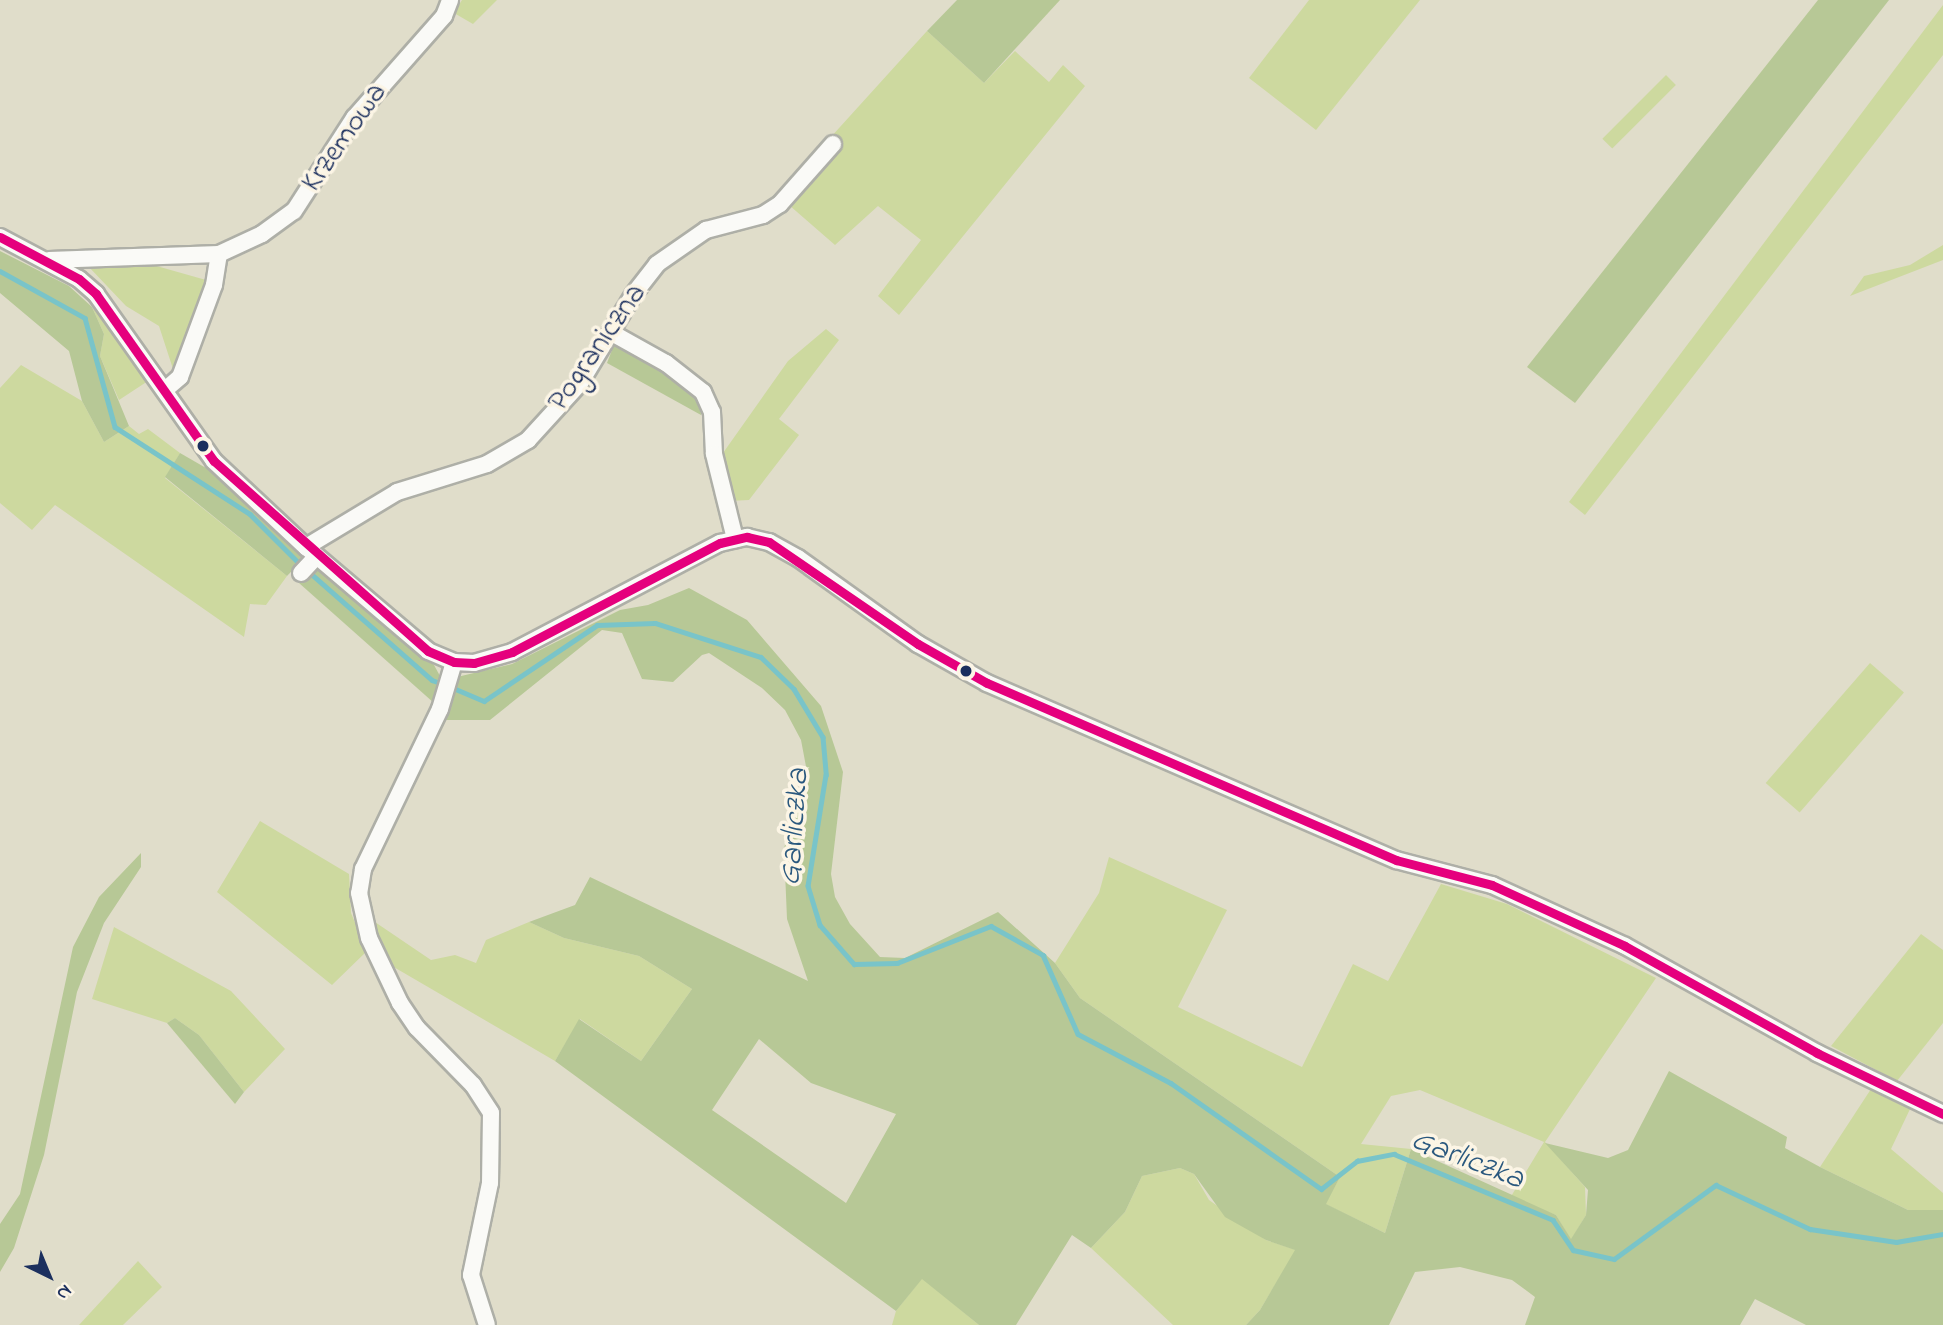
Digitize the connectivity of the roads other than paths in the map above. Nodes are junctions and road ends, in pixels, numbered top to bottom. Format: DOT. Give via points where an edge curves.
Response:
graph roads {
  1 [pos="450,0"];
  2 [pos="833,144"];
  3 [pos="0,237"];
  4 [pos="219,254"];
  5 [pos="43,260"];
  6 [pos="612,333"];
  7 [pos="165,390"];
  8 [pos="735,539"];
  9 [pos="309,559"];
  10 [pos="454,662"];
  11 [pos="1943,1114"];
  12 [pos="487,1325"];
  1 -- 4 [label="street, Krzemowa" via="444,16 354,118 294,211 262,234"];
  2 -- 6 [label="street, Pograniczna" via="780,204 763,215 706,230 667,255 633,295"];
  3 -- 5 [label="street"];
  4 -- 5 [label="street, Krzemowa"];
  4 -- 7 [label="street" via="214,285 180,377"];
  5 -- 7 [label="street" via="96,294"];
  6 -- 8 [label="street" via="666,363 703,392 712,412 714,454"];
  6 -- 9 [label="street, Pograniczna" via="580,383 528,440 487,464 397,492"];
  7 -- 9 [label="street" via="214,461"];
  8 -- 10 [label="street" via="512,652 474,663"];
  8 -- 11 [label="street" via="769,542 798,558 918,645 987,683 1396,860 1492,885 1625,946 1817,1053"];
  9 -- 10 [label="street" via="418,643"];
  10 -- 12 [label="street" via="363,869 359,893 369,938 400,1003 473,1085 491,1113 490,1183 471,1275"];
}
